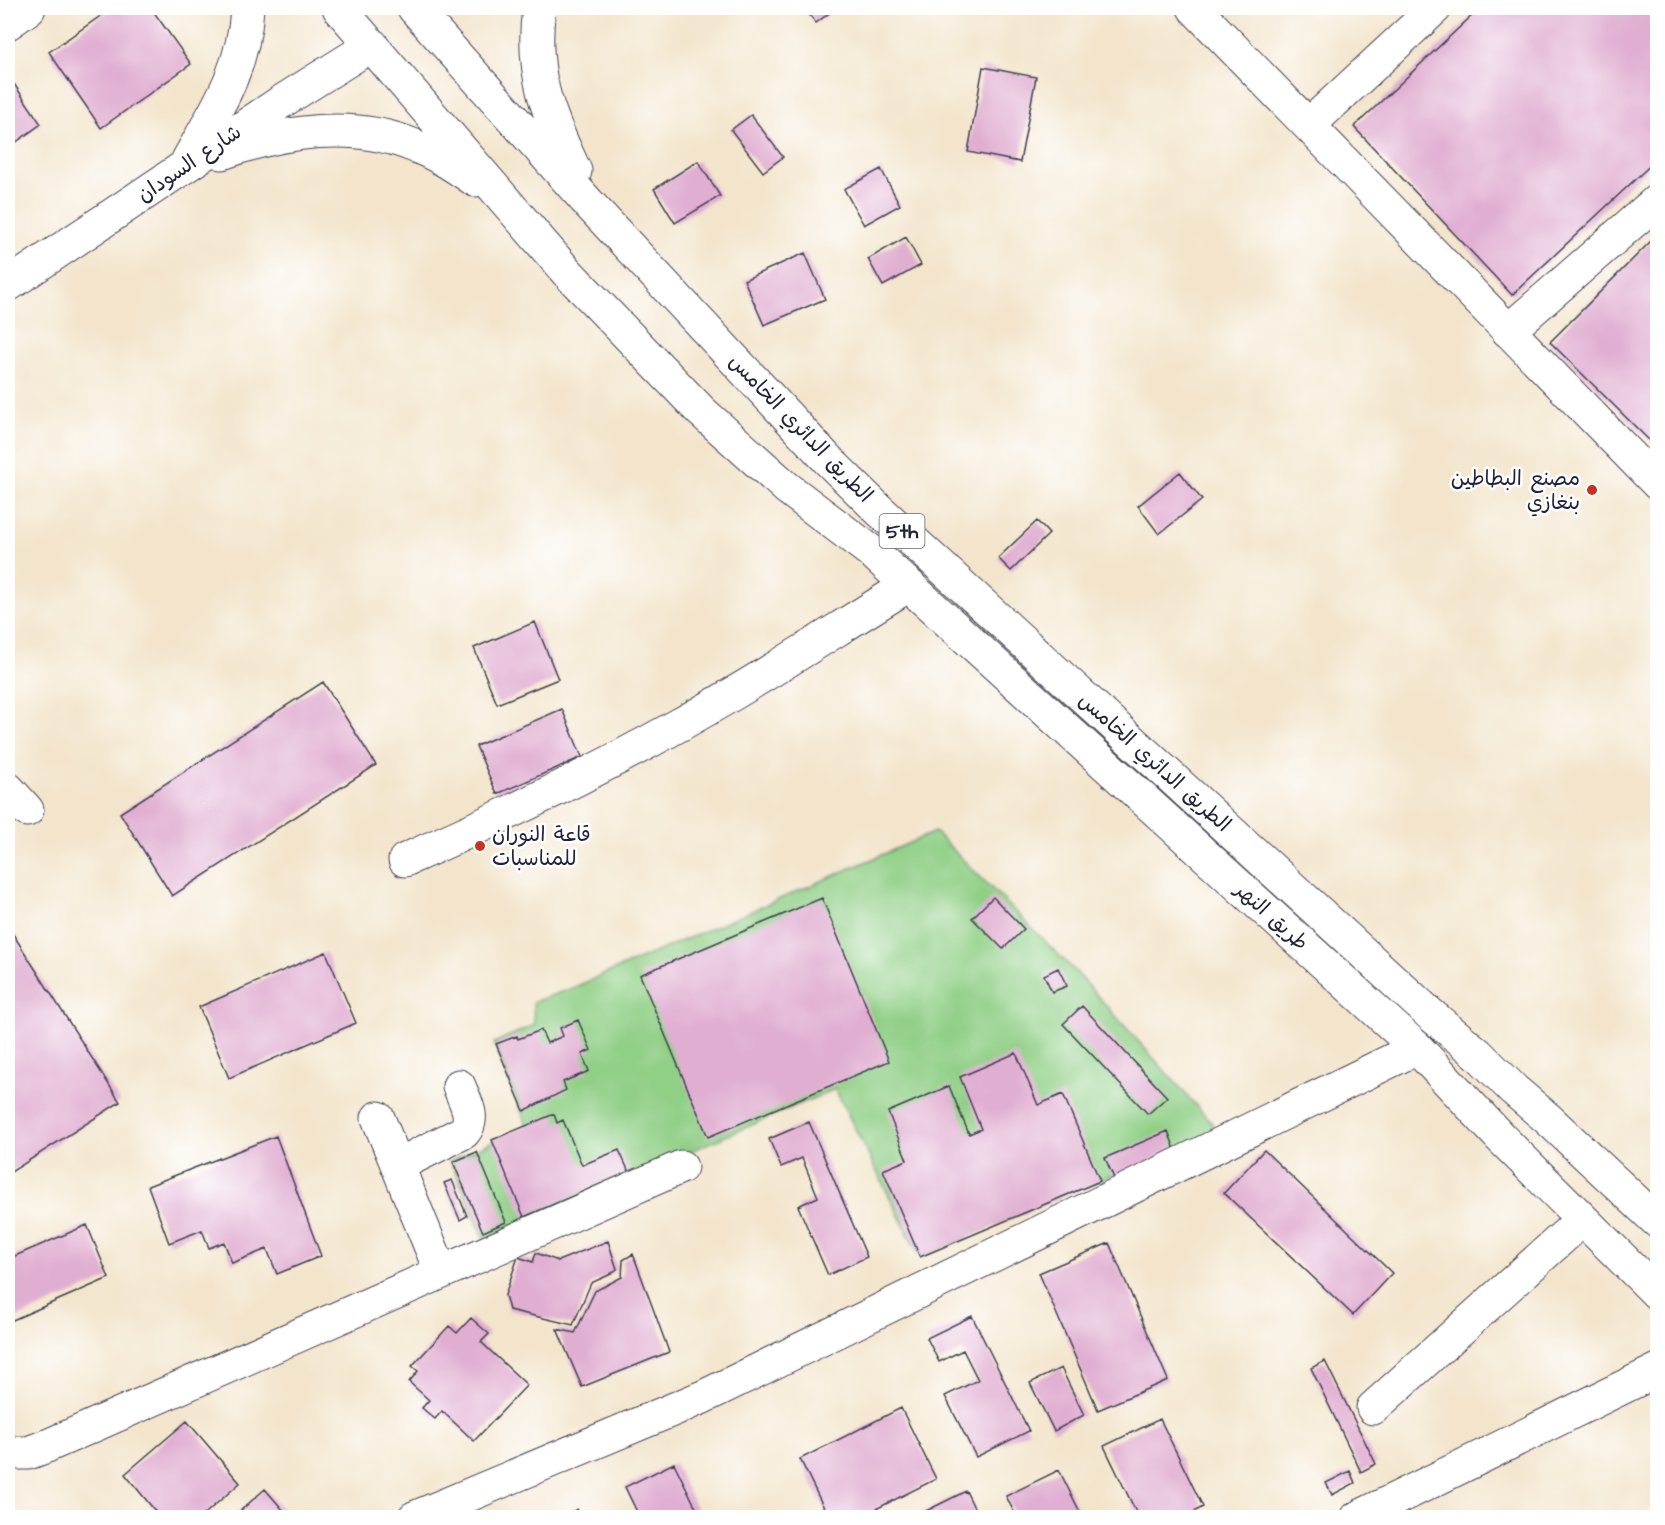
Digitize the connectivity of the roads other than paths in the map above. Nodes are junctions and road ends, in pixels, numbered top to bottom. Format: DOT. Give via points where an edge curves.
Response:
graph roads {
  1 [pos="29,8"];
  2 [pos="247,8"];
  3 [pos="339,8"];
  4 [pos="539,8"];
  5 [pos="1194,8"];
  6 [pos="1435,8"];
  7 [pos="419,9"];
  8 [pos="8,23"];
  9 [pos="372,45"];
  10 [pos="1309,125"];
  11 [pos="184,166"];
  12 [pos="504,200"];
  13 [pos="1658,200"];
  14 [pos="591,206"];
  15 [pos="8,285"];
  16 [pos="1508,332"];
  17 [pos="1658,484"];
  18 [pos="873,553"];
  19 [pos="909,585"];
  20 [pos="405,860"];
  21 [pos="1417,1047"];
  22 [pos="459,1086"];
  23 [pos="378,1118"];
  24 [pos="398,1165"];
  25 [pos="681,1167"];
  26 [pos="1582,1220"];
  27 [pos="1658,1222"];
  28 [pos="441,1272"];
  29 [pos="1658,1294"];
  30 [pos="1658,1371"];
  31 [pos="1373,1408"];
  32 [pos="8,1453"];
  33 [pos="414,1518"];
  34 [pos="1357,1518"];
  1 -- 8 [label="main road"];
  2 -- 11 [label="main road" via="237,67"];
  3 -- 9 [label="main road, الطريق الدائري الخامس / 5th"];
  4 -- 14 [label="main road" via="535,34 540,79 552,124"];
  5 -- 10 [label="main road"];
  6 -- 10 [label="main road"];
  7 -- 14 [label="main road, الطريق الدائري الخامس / 5th"];
  9 -- 11 [label="main road, شارع السودان"];
  9 -- 12 [label="main road, الطريق الدائري الخامس / 5th"];
  10 -- 16 [label="main road"];
  11 -- 12 [label="main road" via="252,143 336,130 373,134 414,145 449,162"];
  11 -- 15 [label="main road, شارع السودان"];
  12 -- 18 [label="main road, الطريق الدائري الخامس / 5th" via="566,271 701,411 787,488"];
  13 -- 16 [label="main road"];
  14 -- 27 [label="main road, الطريق الدائري الخامس / 5th" via="878,509"];
  16 -- 17 [label="main road"];
  18 -- 19 [label="main road, طريق النهر"];
  19 -- 20 [label="main road" via="679,725 508,814"];
  19 -- 21 [label="main road, طريق النهر"];
  21 -- 26 [label="main road, طريق النهر"];
  21 -- 33 [label="main road" via="703,1397"];
  22 -- 24 [label="main road" via="471,1117 469,1126"];
  23 -- 24 [label="main road"];
  24 -- 28 [label="main road"];
  25 -- 28 [label="main road"];
  26 -- 29 [label="main road, طريق النهر"];
  26 -- 31 [label="main road"];
  28 -- 32 [label="main road" via="47,1446 28,1453"];
  30 -- 34 [label="main road"];
}
